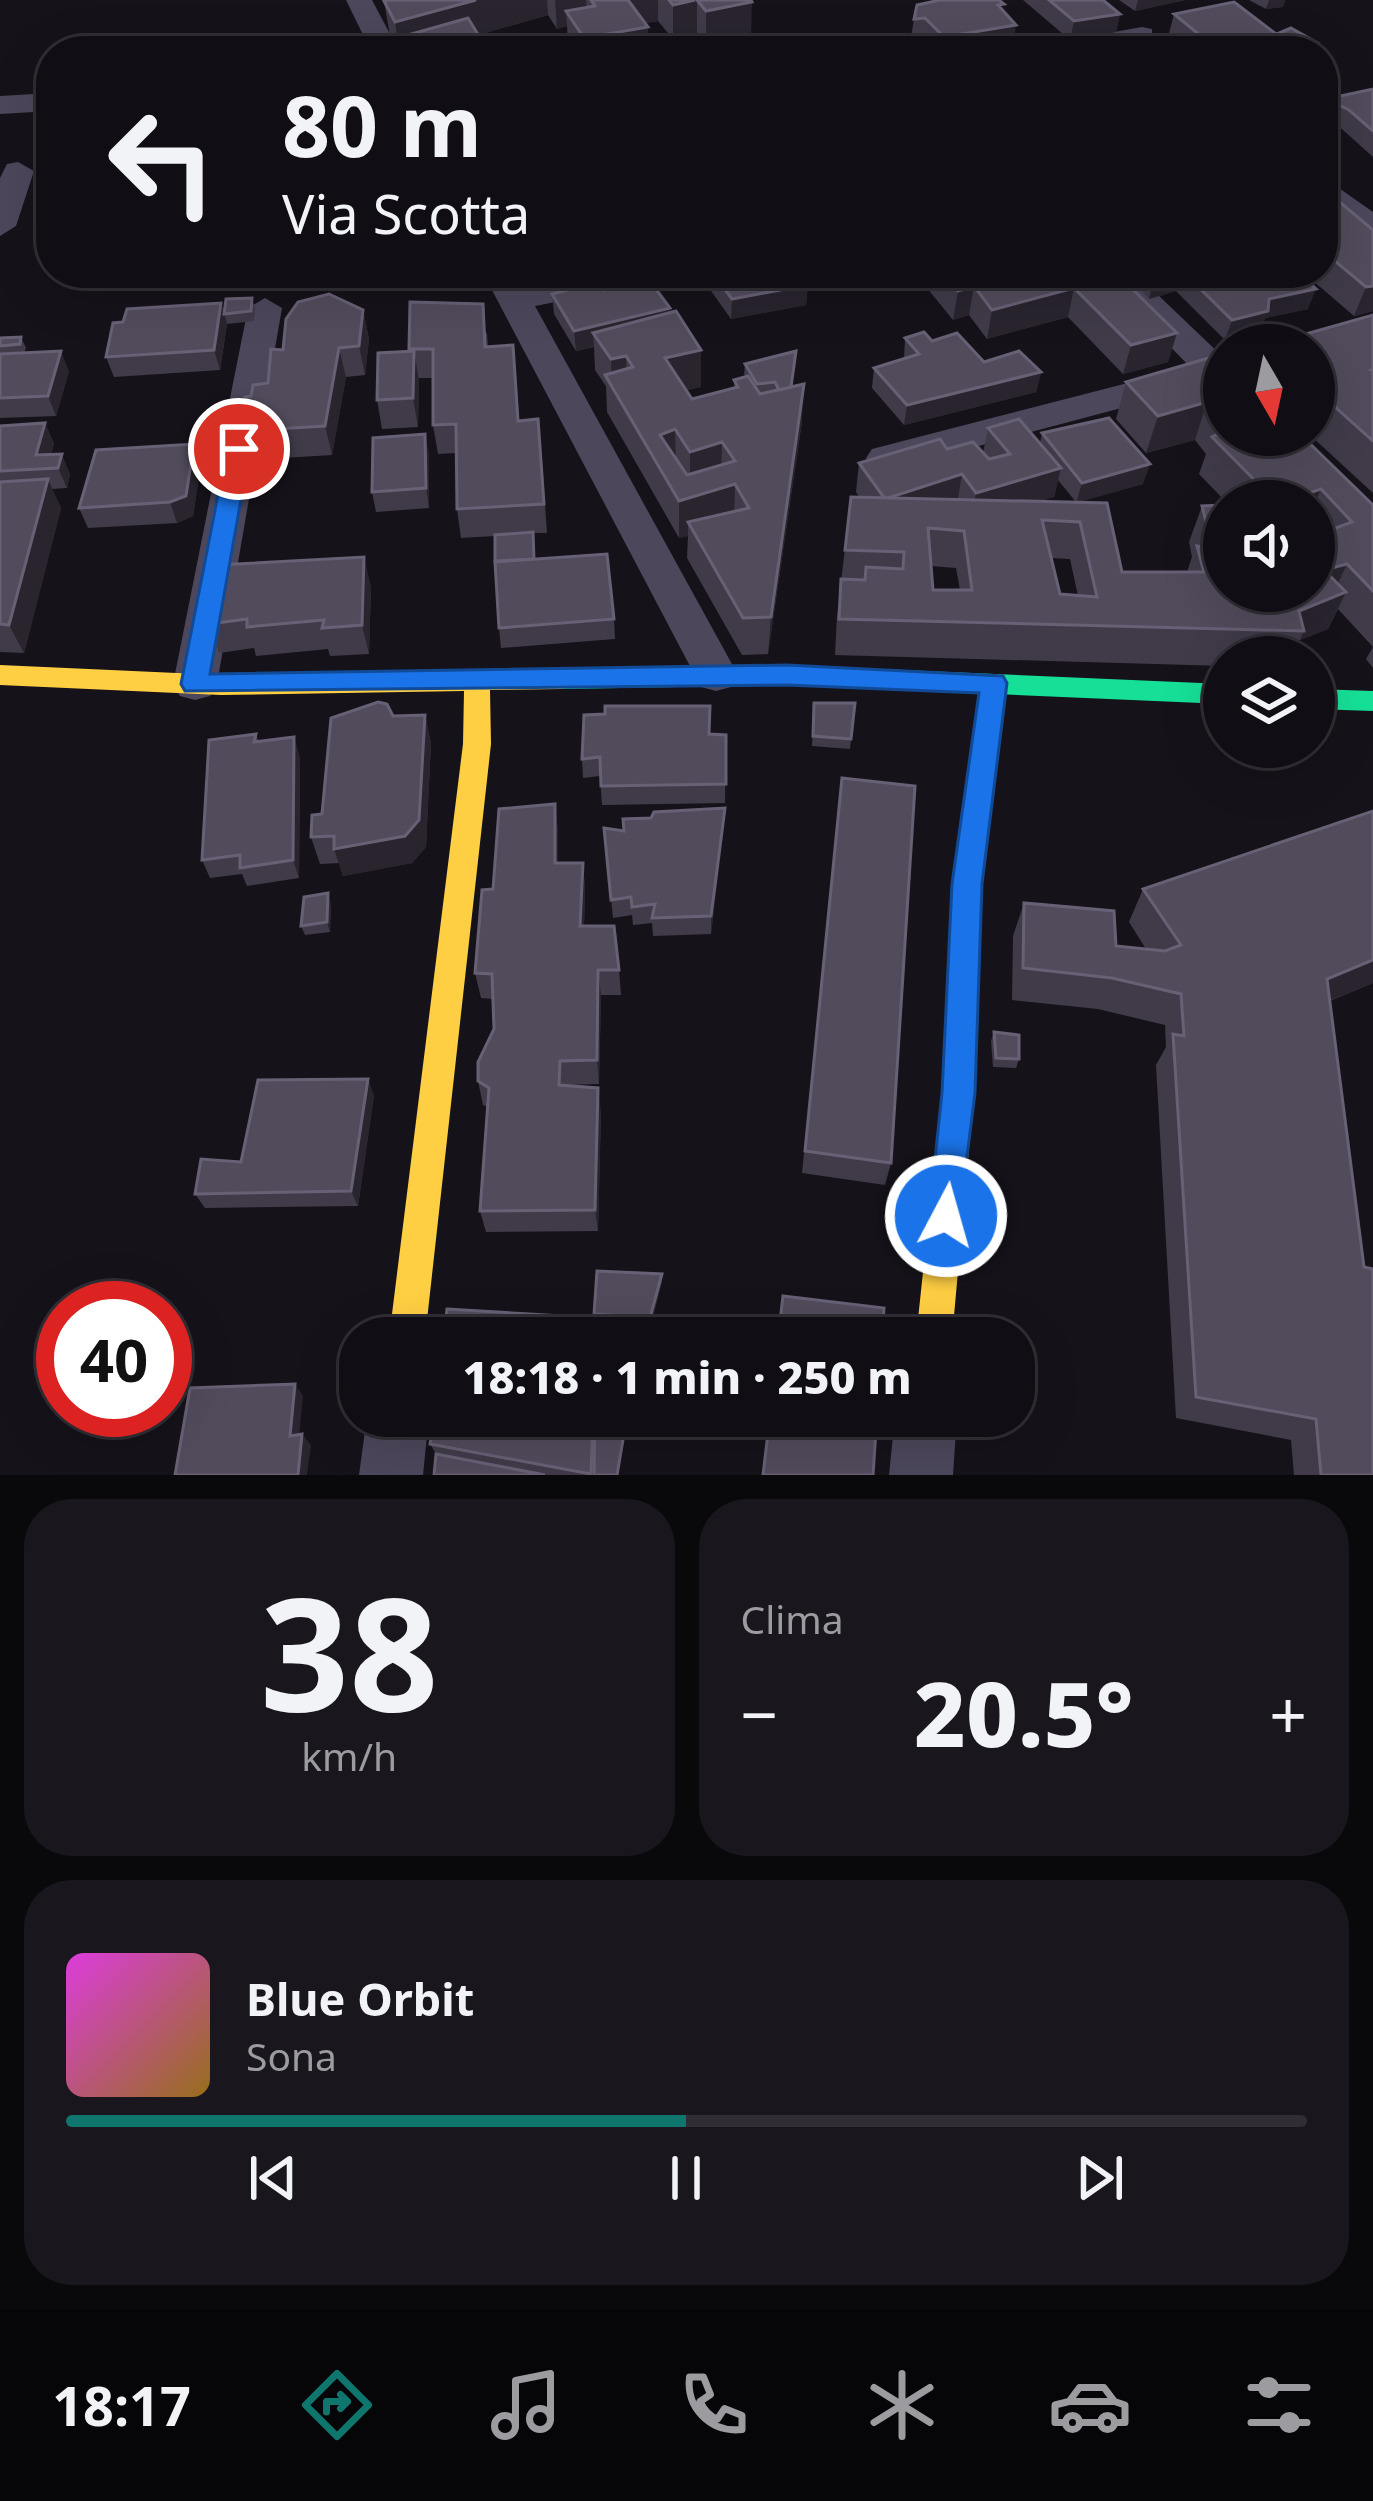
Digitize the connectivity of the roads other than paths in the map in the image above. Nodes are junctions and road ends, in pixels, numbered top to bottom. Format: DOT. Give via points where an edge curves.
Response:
graph roads {
  1 [pos="359,0"];
  2 [pos="1117,14"];
  3 [pos="377,36"];
  4 [pos="1144,36"];
  5 [pos="36,103"];
  6 [pos="0,105"];
  7 [pos="18,171"];
  8 [pos="1338,199"];
  9 [pos="0,226"];
  10 [pos="1373,228"];
  11 [pos="509,288"];
  12 [pos="1131,288"];
  13 [pos="266,308"];
  14 [pos="1203,356"];
  15 [pos="1203,378"];
  16 [pos="860,464"];
  17 [pos="0,675"];
  18 [pos="716,676"];
  19 [pos="477,681"];
  20 [pos="994,683"];
  21 [pos="195,684"];
  22 [pos="1203,693"];
  23 [pos="1335,700"];
  24 [pos="1373,701"];
  25 [pos="409,1317"];
  26 [pos="936,1317"];
  27 [pos="396,1437"];
  28 [pos="924,1437"];
  29 [pos="391,1475"];
  30 [pos="921,1475"];
  1 -- 3 [label="street"];
  2 -- 4 [label="street"];
  5 -- 6 [label="street"];
  7 -- 9 [label="street"];
  8 -- 10 [label="street"];
  11 -- 18 [label="street"];
  12 -- 14 [label="street"];
  13 -- 21 [label="street"];
  15 -- 16 [label="street"];
  17 -- 21 [label="street"];
  18 -- 19 [label="street"];
  18 -- 20 [label="street"];
  19 -- 21 [label="street"];
  19 -- 25 [label="street" via="477,744"];
  20 -- 22 [label="street"];
  20 -- 26 [label="street" via="967,884"];
  23 -- 24 [label="street"];
  27 -- 29 [label="street"];
  28 -- 30 [label="street"];
}
